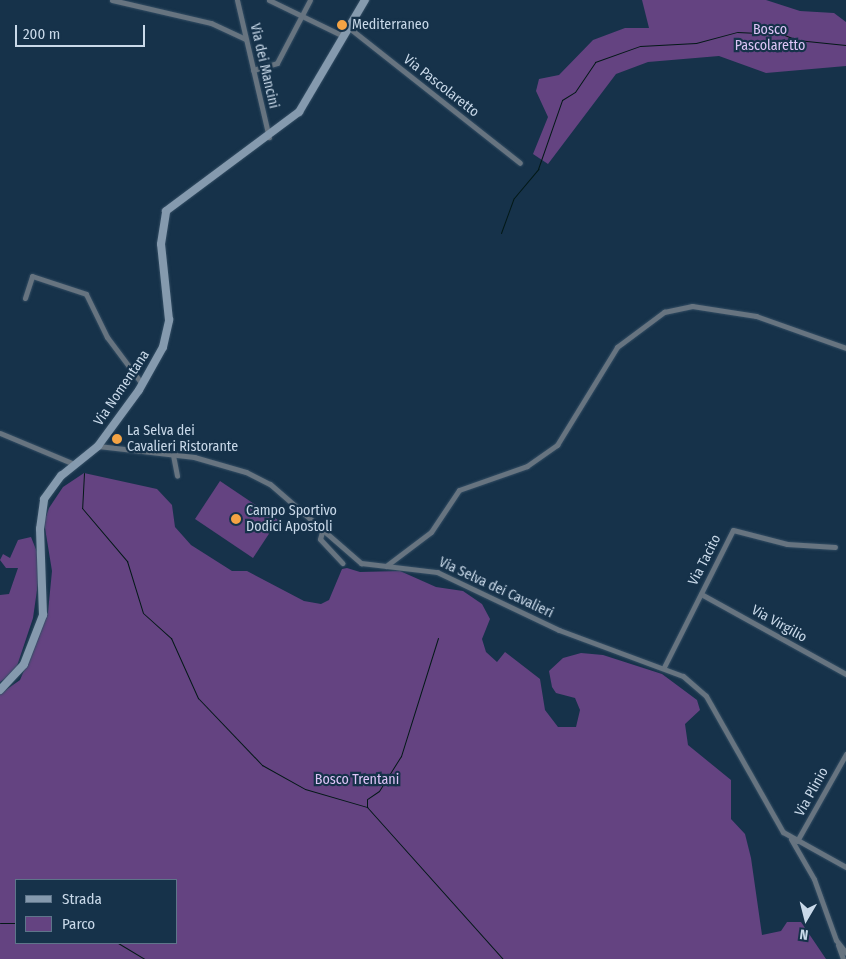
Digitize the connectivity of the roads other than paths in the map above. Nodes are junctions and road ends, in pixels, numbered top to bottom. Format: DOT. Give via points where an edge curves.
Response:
graph roads {
  1 [pos="112,0"];
  2 [pos="237,0"];
  3 [pos="269,0"];
  4 [pos="310,0"];
  5 [pos="364,0"];
  6 [pos="300,17"];
  7 [pos="348,27"];
  8 [pos="343,36"];
  9 [pos="246,39"];
  10 [pos="253,70"];
  11 [pos="269,138"];
  12 [pos="520,163"];
  13 [pos="25,298"];
  14 [pos="846,348"];
  15 [pos="142,384"];
  16 [pos="0,433"];
  17 [pos="98,446"];
  18 [pos="173,454"];
  19 [pos="74,464"];
  20 [pos="176,476"];
  21 [pos="322,532"];
  22 [pos="835,547"];
  23 [pos="342,563"];
  24 [pos="386,566"];
  25 [pos="701,594"];
  26 [pos="664,666"];
  27 [pos="846,674"];
  28 [pos="0,690"];
  29 [pos="846,754"];
  30 [pos="789,837"];
  31 [pos="797,841"];
  32 [pos="846,867"];
  33 [pos="836,940"];
  34 [pos="846,953"];
  35 [pos="843,959"];
  1 -- 9 [label="street" via="211,24"];
  2 -- 9 [label="street, Via dei Mancini"];
  3 -- 6 [label="street"];
  4 -- 6 [label="street"];
  5 -- 7 [label="main road, Via Nomentana"];
  6 -- 8 [label="street"];
  6 -- 10 [label="street" via="277,64"];
  7 -- 8 [label="main road, Via Nomentana"];
  7 -- 12 [label="street, Via Pascolaretto"];
  8 -- 11 [label="main road, Via Nomentana" via="304,106"];
  9 -- 10 [label="street, Via dei Mancini"];
  10 -- 11 [label="street, Via dei Mancini"];
  11 -- 15 [label="main road, Via Nomentana" via="166,211 161,244 167,276 168,329"];
  13 -- 15 [label="street" via="32,276 86,294 105,332"];
  14 -- 24 [label="street" via="756,316 692,306 664,312 617,347 558,445 527,466 459,490 431,532"];
  15 -- 17 [label="main road, Via Nomentana"];
  16 -- 19 [label="street"];
  17 -- 18 [label="street, Via Selva dei Cavalieri"];
  17 -- 19 [label="main road, Via Nomentana"];
  18 -- 20 [label="street"];
  18 -- 21 [label="street, Via Selva dei Cavalieri" via="210,461 261,479"];
  19 -- 28 [label="main road, Via Nomentana" via="51,487 42,505 43,615 24,664"];
  21 -- 23 [label="street" via="320,539"];
  21 -- 24 [label="street, Via Selva dei Cavalieri" via="361,563"];
  22 -- 25 [label="street, Via Tacito" via="789,545 734,529"];
  24 -- 26 [label="street, Via Selva dei Cavalieri" via="440,573 559,630"];
  25 -- 26 [label="street, Via Tacito"];
  25 -- 27 [label="street, Via Virgilio"];
  26 -- 30 [label="street, Via Selva dei Cavalieri" via="704,694"];
  29 -- 31 [label="street, Via Plinio"];
  30 -- 31 [label="street"];
  30 -- 33 [label="street, Via Selva dei Cavalieri" via="814,879"];
  31 -- 32 [label="street"];
  33 -- 34 [label="street"];
  33 -- 35 [label="street, Via Selva dei Cavalieri"];
}
